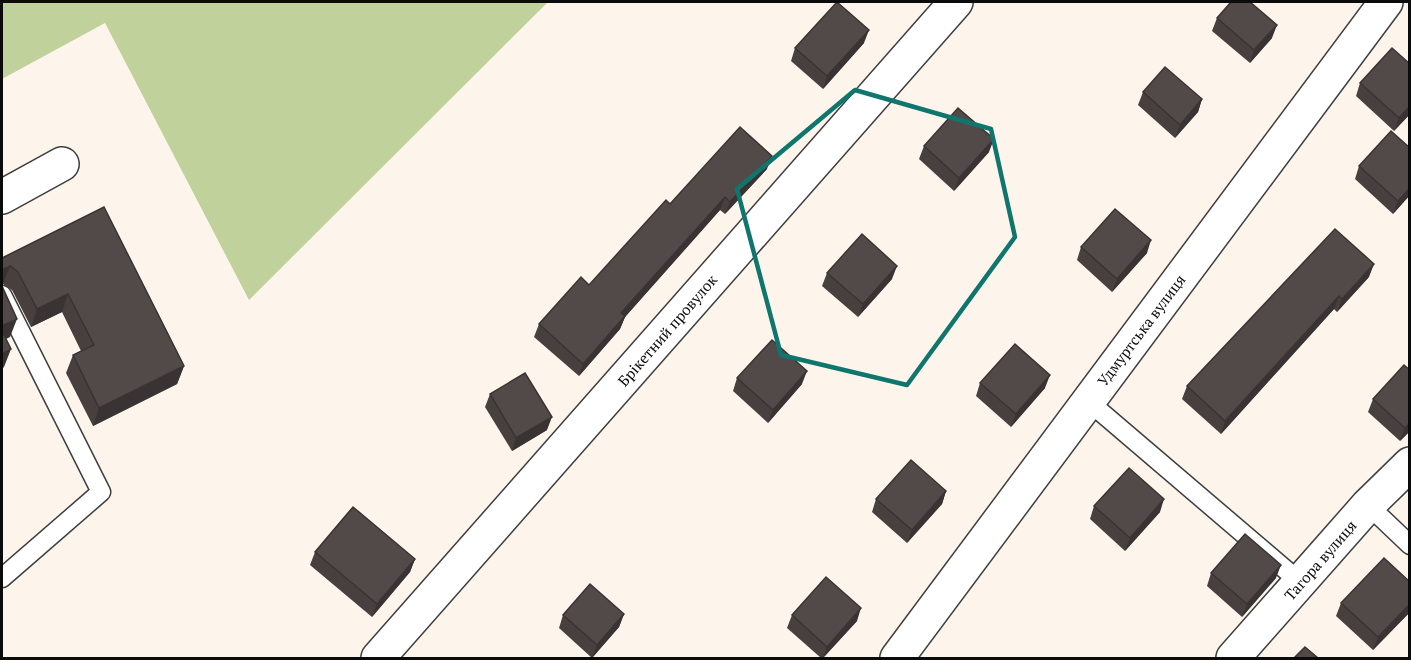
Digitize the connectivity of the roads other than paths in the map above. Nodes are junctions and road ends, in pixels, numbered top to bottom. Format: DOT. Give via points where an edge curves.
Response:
graph roads {
  1 [pos="956,2"];
  2 [pos="1380,3"];
  3 [pos="62,164"];
  4 [pos="2,197"];
  5 [pos="2,295"];
  6 [pos="1088,401"];
  7 [pos="1410,464"];
  8 [pos="1368,505"];
  9 [pos="1410,545"];
  10 [pos="2,578"];
  11 [pos="1300,582"];
  12 [pos="378,658"];
  13 [pos="897,658"];
  14 [pos="1233,658"];
  1 -- 12 [label="street, Брiкетний провулок"];
  2 -- 6 [label="street, Удмуртська вулиця"];
  3 -- 4 [label="street"];
  5 -- 10 [label="lane" via="101,492"];
  6 -- 11 [label="lane"];
  6 -- 13 [label="street, Удмуртська вулиця"];
  7 -- 8 [label="street, Тагора вулиця"];
  8 -- 9 [label="lane"];
  8 -- 11 [label="street, Тагора вулиця"];
  11 -- 14 [label="street, Тагора вулиця"];
}
